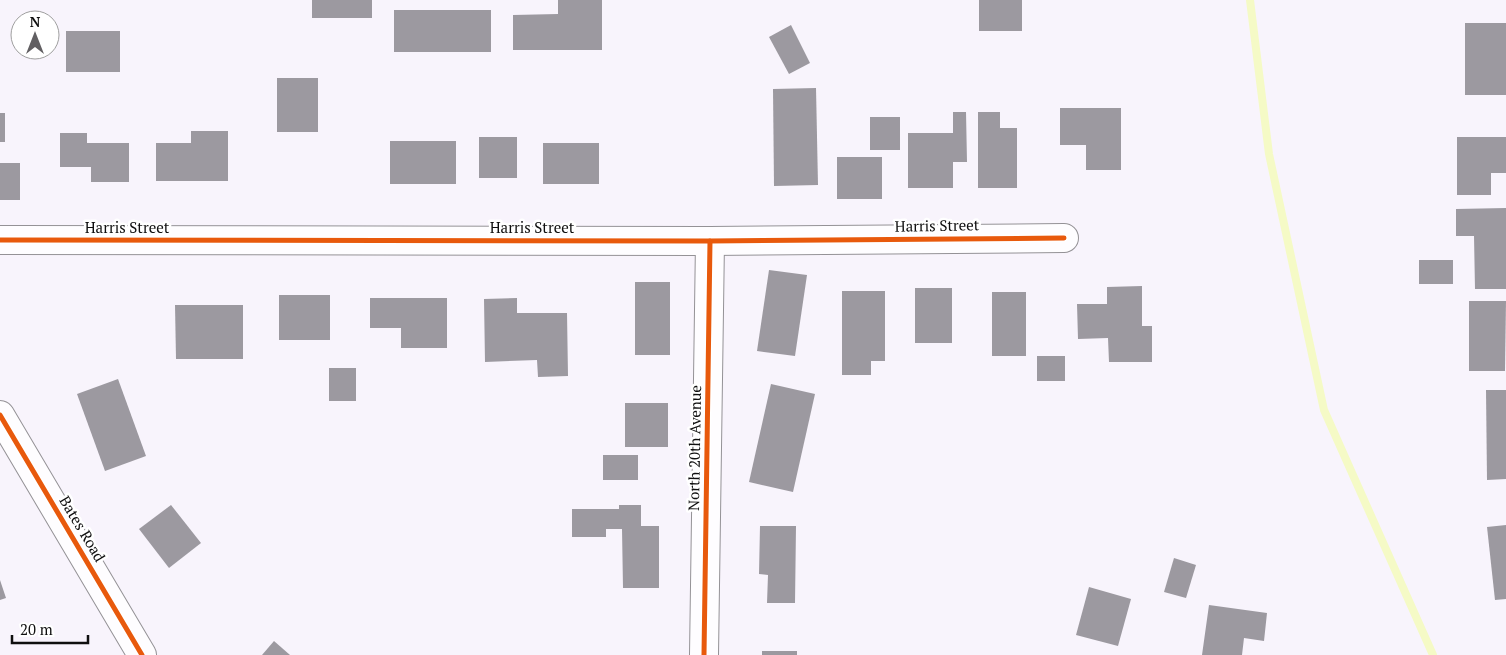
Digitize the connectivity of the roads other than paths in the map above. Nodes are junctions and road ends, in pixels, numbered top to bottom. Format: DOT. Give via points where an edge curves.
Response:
graph roads {
  1 [pos="1064,238"];
  2 [pos="0,240"];
  3 [pos="710,241"];
  4 [pos="0,415"];
  5 [pos="142,655"];
  6 [pos="704,655"];
  1 -- 3 [label="street, Harris Street"];
  2 -- 3 [label="street, Harris Street"];
  3 -- 6 [label="street, North 20th Avenue"];
  4 -- 5 [label="street, Bates Road"];
}
